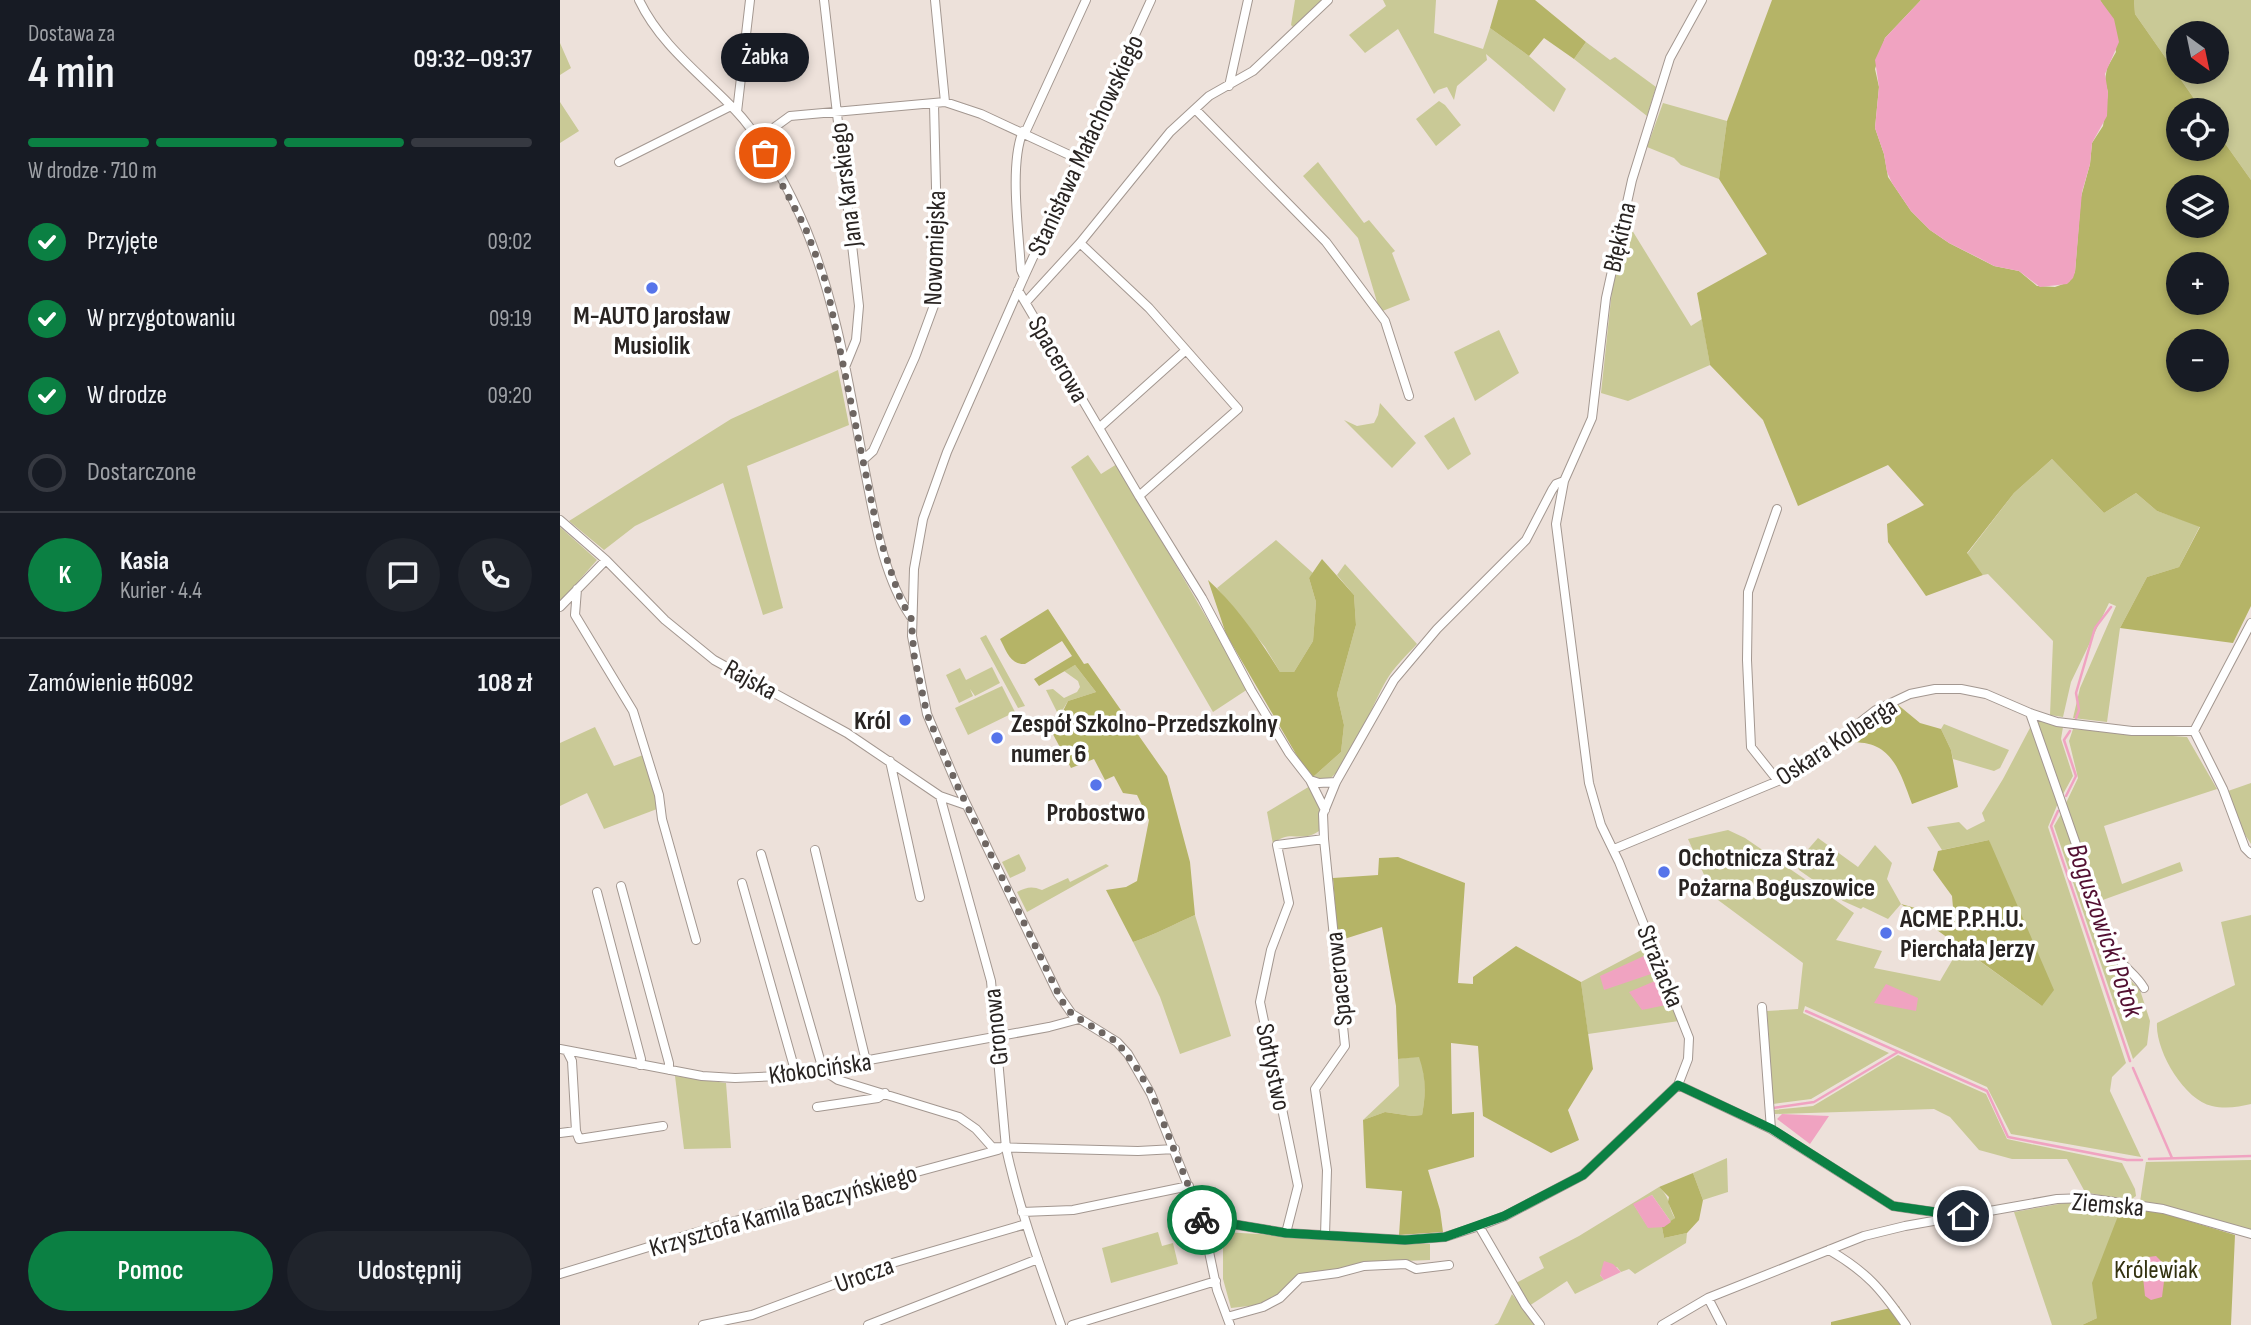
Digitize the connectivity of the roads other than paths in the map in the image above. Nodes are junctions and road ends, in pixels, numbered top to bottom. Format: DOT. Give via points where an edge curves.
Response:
graph roads {
  1 [pos="639,0"];
  2 [pos="750,0"];
  3 [pos="824,0"];
  4 [pos="934,0"];
  5 [pos="1086,0"];
  6 [pos="1151,0"];
  7 [pos="1248,0"];
  8 [pos="1328,0"];
  9 [pos="1702,0"];
  10 [pos="1229,86"];
  11 [pos="946,102"];
  12 [pos="934,104"];
  13 [pos="734,109"];
  14 [pos="1195,109"];
  15 [pos="837,111"];
  16 [pos="1024,132"];
  17 [pos="757,139"];
  18 [pos="1078,159"];
  19 [pos="619,162"];
  20 [pos="1080,243"];
  21 [pos="1024,277"];
  22 [pos="1036,289"];
  23 [pos="1018,290"];
  24 [pos="1026,302"];
  25 [pos="1186,350"];
  26 [pos="845,369"];
  27 [pos="1409,396"];
  28 [pos="1099,428"];
  29 [pos="863,460"];
  30 [pos="1564,481"];
  31 [pos="1139,496"];
  32 [pos="1777,509"];
  33 [pos="560,520"];
  34 [pos="606,560"];
  35 [pos="577,589"];
  36 [pos="560,607"];
  37 [pos="911,617"];
  38 [pos="2251,623"];
  39 [pos="2031,713"];
  40 [pos="2194,732"];
  41 [pos="890,761"];
  42 [pos="1310,780"];
  43 [pos="1778,781"];
  44 [pos="1336,782"];
  45 [pos="940,796"];
  46 [pos="966,805"];
  47 [pos="1325,810"];
  48 [pos="1324,839"];
  49 [pos="1614,849"];
  50 [pos="815,850"];
  51 [pos="761,854"];
  52 [pos="2251,854"];
  53 [pos="742,883"];
  54 [pos="621,886"];
  55 [pos="597,892"];
  56 [pos="920,897"];
  57 [pos="696,940"];
  58 [pos="2144,988"];
  59 [pos="1762,1007"];
  60 [pos="1079,1019"];
  61 [pos="995,1037"];
  62 [pos="563,1051"];
  63 [pos="866,1061"];
  64 [pos="640,1065"];
  65 [pos="669,1070"];
  66 [pos="823,1070"];
  67 [pos="796,1074"];
  68 [pos="1678,1085"];
  69 [pos="885,1094"];
  70 [pos="817,1107"];
  71 [pos="663,1126"];
  72 [pos="1772,1129"];
  73 [pos="576,1130"];
  74 [pos="560,1133"];
  75 [pos="1006,1148"];
  76 [pos="1175,1149"];
  77 [pos="1189,1186"];
  78 [pos="1902,1208"];
  79 [pos="1022,1212"];
  80 [pos="1963,1216"];
  81 [pos="1203,1223"];
  82 [pos="1026,1224"];
  83 [pos="1479,1226"];
  84 [pos="1905,1226"];
  85 [pos="1286,1233"];
  86 [pos="2251,1234"];
  87 [pos="1325,1235"];
  88 [pos="1829,1250"];
  89 [pos="1038,1259"];
  90 [pos="1449,1265"];
  91 [pos="560,1274"];
  92 [pos="1216,1281"];
  93 [pos="1708,1298"];
  94 [pos="1228,1321"];
  95 [pos="703,1325"];
  96 [pos="868,1325"];
  97 [pos="1061,1325"];
  98 [pos="1072,1325"];
  99 [pos="1540,1325"];
  100 [pos="1662,1325"];
  101 [pos="1722,1325"];
  102 [pos="1906,1325"];
  1 -- 13 [label="street" via="668,45"];
  2 -- 13 [label="street"];
  3 -- 15 [label="street, Jana Karskiego"];
  4 -- 11 [label="street"];
  5 -- 16 [label="street"];
  6 -- 18 [label="street, Stanisława Małachowskiego"];
  7 -- 10 [label="street"];
  8 -- 10 [label="street, Stanisława Małachowskiego" via="1253,71"];
  9 -- 30 [label="street, Błękitna" via="1670,58 1632,180 1608,287 1592,418"];
  10 -- 14 [label="street, Stanisława Małachowskiego"];
  11 -- 12 [label="street"];
  11 -- 16 [label="street"];
  12 -- 15 [label="street"];
  12 -- 29 [label="street, Nowomiejska" via="936,300 884,427 873,451"];
  13 -- 17 [label="street"];
  13 -- 19 [label="street"];
  14 -- 20 [label="street, Stanisława Małachowskiego" via="1170,131"];
  14 -- 27 [label="street" via="1326,242 1385,321"];
  15 -- 17 [label="street" via="790,116"];
  15 -- 26 [label="street, Jana Karskiego" via="859,306 856,340"];
  16 -- 18 [label="street"];
  16 -- 21 [label="street" via="1017,145"];
  17 -- 26 [label="street" via="791,197 814,250"];
  18 -- 21 [label="street, Stanisława Małachowskiego"];
  20 -- 22 [label="street, Stanisława Małachowskiego"];
  20 -- 25 [label="street"];
  21 -- 23 [label="street, Stanisława Małachowskiego"];
  22 -- 23 [label="street, Stanisława Małachowskiego"];
  22 -- 24 [label="street"];
  23 -- 24 [label="street, Spacerowa"];
  23 -- 37 [label="street, Stanisława Małachowskiego" via="930,495 918,540"];
  24 -- 28 [label="street, Spacerowa"];
  25 -- 28 [label="street, Spacerowa"];
  25 -- 31 [label="street" via="1238,409"];
  26 -- 29 [label="street"];
  28 -- 31 [label="street, Spacerowa"];
  29 -- 37 [label="street" via="880,542"];
  30 -- 44 [label="street, Błękitna" via="1556,484 1525,540 1394,680"];
  30 -- 49 [label="street, Błękitna" via="1556,524 1589,783 1601,825"];
  31 -- 42 [label="street, Spacerowa" via="1202,598 1251,690"];
  32 -- 43 [label="street" via="1748,592 1747,660 1751,747"];
  33 -- 34 [label="street, Rajska"];
  34 -- 35 [label="street"];
  34 -- 41 [label="street, Rajska" via="664,620 714,660"];
  35 -- 36 [label="street"];
  35 -- 57 [label="street" via="575,615 633,711"];
  37 -- 46 [label="street, Stanisława Małachowskiego" via="927,714"];
  38 -- 40 [label="street"];
  39 -- 40 [label="street, Oskara Kolberga" via="2057,722 2132,731"];
  39 -- 43 [label="street, Oskara Kolberga" via="1961,689 1910,694 1876,710"];
  39 -- 58 [label="street" via="2112,947 2120,964"];
  40 -- 52 [label="street"];
  41 -- 45 [label="street, Rajska"];
  41 -- 56 [label="street"];
  42 -- 44 [label="street"];
  42 -- 47 [label="street, Spacerowa"];
  43 -- 49 [label="street, Oskara Kolberga"];
  44 -- 47 [label="street, Błękitna"];
  45 -- 46 [label="street, Rajska"];
  45 -- 61 [label="street, Gronowa" via="991,981"];
  46 -- 60 [label="street, Stanisława Małachowskiego" via="1058,994"];
  47 -- 48 [label="street, Spacerowa"];
  48 -- 85 [label="street, Sołtystwo" via="1277,845 1289,902 1271,950 1260,1002 1298,1186"];
  48 -- 87 [label="street, Spacerowa" via="1345,1046 1315,1089 1327,1170"];
  49 -- 68 [label="street, Strażacka" via="1689,1038 1688,1059"];
  50 -- 63 [label="street"];
  51 -- 66 [label="street"];
  53 -- 67 [label="street"];
  54 -- 65 [label="street"];
  55 -- 64 [label="street"];
  59 -- 72 [label="street"];
  60 -- 61 [label="street, Kłokocińska"];
  60 -- 76 [label="street, Stanisława Małachowskiego" via="1128,1054 1152,1094"];
  61 -- 63 [label="street, Kłokocińska"];
  61 -- 75 [label="street, Gronowa"];
  62 -- 64 [label="street, Kłokocińska"];
  62 -- 73 [label="street" via="572,1061"];
  63 -- 66 [label="street, Kłokocińska"];
  64 -- 65 [label="street, Kłokocińska"];
  65 -- 67 [label="street, Kłokocińska" via="735,1078"];
  66 -- 67 [label="street, Kłokocińska"];
  66 -- 69 [label="street" via="838,1080"];
  68 -- 72 [label="street"];
  68 -- 83 [label="street, Strażacka" via="1583,1175"];
  69 -- 70 [label="street"];
  69 -- 75 [label="street" via="959,1117 992,1147"];
  71 -- 73 [label="street" via="579,1139"];
  72 -- 78 [label="street"];
  73 -- 74 [label="street"];
  75 -- 76 [label="street"];
  75 -- 79 [label="street, Gronowa"];
  75 -- 91 [label="street, Krzysztofa Kamila Baczyńskiego" via="724,1224"];
  76 -- 77 [label="street, Stanisława Małachowskiego"];
  77 -- 79 [label="street" via="1073,1210"];
  77 -- 81 [label="street, Stanisława Małachowskiego"];
  78 -- 80 [label="street, Ziemska"];
  78 -- 84 [label="street"];
  79 -- 82 [label="street, Gronowa"];
  80 -- 84 [label="street, Ziemska"];
  80 -- 86 [label="street, Ziemska" via="2087,1198 2175,1212"];
  81 -- 85 [label="street, Strażacka"];
  81 -- 92 [label="street, Stanisława Małachowskiego"];
  82 -- 89 [label="street, Gronowa"];
  82 -- 95 [label="street, Urocza" via="889,1264 752,1315"];
  83 -- 87 [label="street, Strażacka" via="1445,1237 1405,1240"];
  83 -- 99 [label="street"];
  84 -- 88 [label="street, Ziemska"];
  85 -- 87 [label="street, Strażacka"];
  88 -- 93 [label="street, Ziemska"];
  88 -- 102 [label="street" via="1873,1281"];
  89 -- 96 [label="street"];
  89 -- 97 [label="street, Gronowa"];
  90 -- 94 [label="street" via="1416,1269 1406,1264 1364,1266 1300,1278 1280,1298"];
  92 -- 94 [label="street, Stanisława Małachowskiego"];
  92 -- 98 [label="street"];
  93 -- 100 [label="street, Ziemska"];
  93 -- 101 [label="street"];
}
